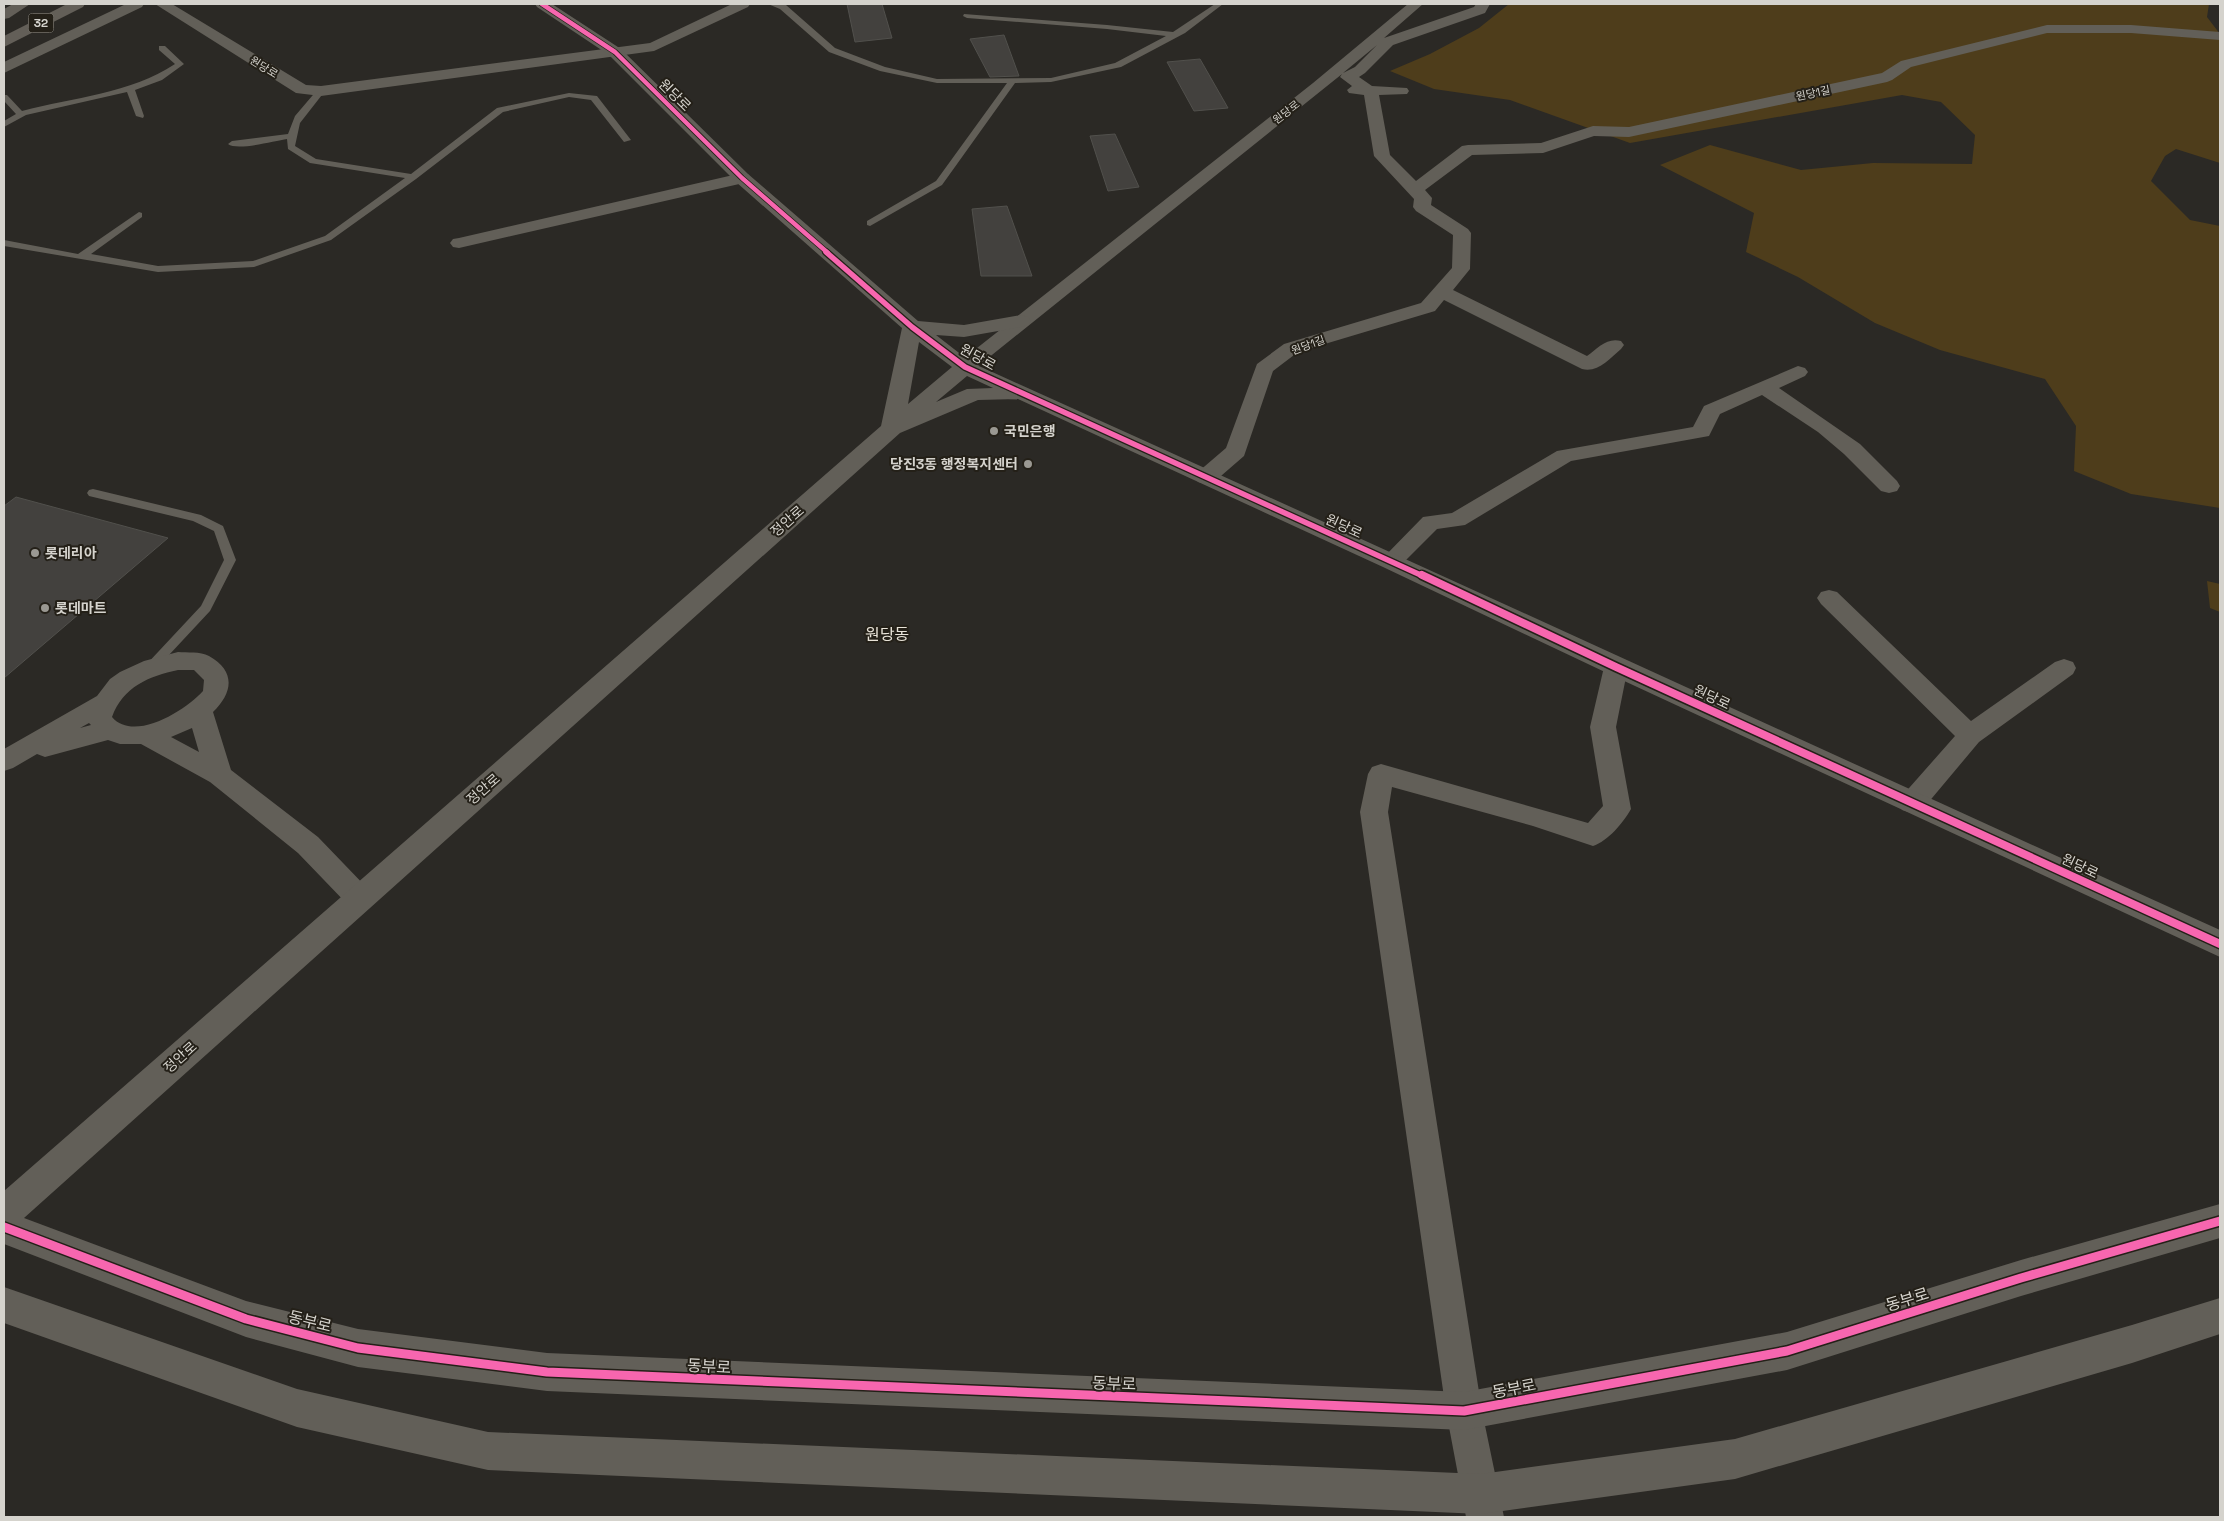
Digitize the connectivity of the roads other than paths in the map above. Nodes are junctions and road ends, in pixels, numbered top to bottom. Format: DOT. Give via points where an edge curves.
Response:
graph roads {
  1 [pos="23,4"];
  2 [pos="52,4"];
  3 [pos="78,4"];
  4 [pos="137,4"];
  5 [pos="162,4"];
  6 [pos="542,4"];
  7 [pos="743,4"];
  8 [pos="772,4"];
  9 [pos="1219,4"];
  10 [pos="1416,4"];
  11 [pos="1483,4"];
  12 [pos="4,15"];
  13 [pos="967,16"];
  14 [pos="4,29"];
  15 [pos="1175,35"];
  16 [pos="2220,36"];
  17 [pos="4,42"];
  18 [pos="162,48"];
  19 [pos="615,52"];
  20 [pos="4,68"];
  21 [pos="1012,81"];
  22 [pos="1319,86"];
  23 [pos="133,88"];
  24 [pos="321,91"];
  25 [pos="1400,91"];
  26 [pos="1371,92"];
  27 [pos="4,97"];
  28 [pos="23,113"];
  29 [pos="140,116"];
  30 [pos="4,125"];
  31 [pos="291,136"];
  32 [pos="627,140"];
  33 [pos="232,144"];
  34 [pos="413,177"];
  35 [pos="742,178"];
  36 [pos="1415,190"];
  37 [pos="139,215"];
  38 [pos="870,223"];
  39 [pos="4,243"];
  40 [pos="459,243"];
  41 [pos="83,255"];
  42 [pos="1443,292"];
  43 [pos="1021,321"];
  44 [pos="912,327"];
  45 [pos="1614,344"];
  46 [pos="964,368"];
  47 [pos="1798,372"];
  48 [pos="1764,387"];
  49 [pos="1025,394"];
  50 [pos="892,428"];
  51 [pos="1206,477"];
  52 [pos="1889,486"];
  53 [pos="93,493"];
  54 [pos="1392,561"];
  55 [pos="1830,598"];
  56 [pos="150,667"];
  57 [pos="1616,667"];
  58 [pos="2064,668"];
  59 [pos="103,703"];
  60 [pos="200,711"];
  61 [pos="109,730"];
  62 [pos="145,735"];
  63 [pos="1970,735"];
  64 [pos="8,758"];
  65 [pos="219,775"];
  66 [pos="1912,803"];
  67 [pos="359,898"];
  68 [pos="2220,944"];
  69 [pos="4,1213"];
  70 [pos="2220,1221"];
  71 [pos="4,1227"];
  72 [pos="4,1305"];
  73 [pos="2220,1316"];
  74 [pos="1464,1411"];
  75 [pos="1483,1506"];
  1 -- 12 [label="main road"];
  2 -- 14 [label="main road, 32"];
  3 -- 17 [label="main road, 32"];
  4 -- 20 [label="street"];
  5 -- 24 [label="street, 원당로" via="302,90"];
  6 -- 19 [label="street, 원당로"];
  7 -- 19 [label="street, 원당로" via="654,47"];
  8 -- 21 [label="lane" via="783,7 832,50 883,69 937,81"];
  9 -- 15 [label="lane"];
  10 -- 22 [label="street, 원당로"];
  11 -- 26 [label="street" via="1480,10 1388,42 1348,78"];
  13 -- 15 [label="lane"];
  15 -- 21 [label="lane" via="1118,65 1052,80"];
  16 -- 36 [label="street, 원당1길" via="2131,29 2047,29 1906,64 1887,77 1629,132 1593,131 1543,148 1468,150"];
  18 -- 23 [label="lane" via="180,64 159,78"];
  19 -- 24 [label="street, 원당로"];
  19 -- 35 [label="street, 원당로"];
  21 -- 38 [label="lane" via="938,183"];
  22 -- 26 [label="street"];
  22 -- 43 [label="street, 원당로"];
  23 -- 28 [label="lane"];
  23 -- 29 [label="lane" via="130,89"];
  24 -- 31 [label="lane" via="295,121"];
  25 -- 26 [label="street"];
  26 -- 36 [label="street, 원당1길" via="1382,156"];
  27 -- 28 [label="lane"];
  28 -- 30 [label="lane"];
  31 -- 33 [label="lane"];
  31 -- 34 [label="lane" via="291,147 313,161"];
  32 -- 34 [label="lane" via="594,98 569,95 500,110"];
  34 -- 41 [label="lane" via="328,238 254,264 158,270"];
  35 -- 40 [label="street"];
  35 -- 44 [label="street, 원당로"];
  36 -- 42 [label="street, 원당1길" via="1423,198 1422,208 1462,233 1462,269"];
  37 -- 41 [label="lane"];
  39 -- 41 [label="lane"];
  42 -- 45 [label="street" via="1589,365"];
  42 -- 51 [label="street, 원당1길" via="1428,306 1291,348 1264,368 1236,451"];
  43 -- 44 [label="street" via="964,331"];
  43 -- 46 [label="street, 원당로"];
  44 -- 46 [label="street, 원당로"];
  44 -- 50 [label="street"];
  46 -- 49 [label="street, 원당로"];
  46 -- 50 [label="street, 정안로"];
  47 -- 48 [label="street"];
  48 -- 52 [label="street" via="1852,449"];
  48 -- 54 [label="street" via="1711,410 1702,432 1565,456 1457,520 1431,522"];
  49 -- 50 [label="street" via="975,394"];
  49 -- 51 [label="street, 원당로"];
  50 -- 67 [label="street, 정안로"];
  51 -- 54 [label="street, 원당로"];
  53 -- 56 [label="lane" via="197,518 219,529 230,560 206,608"];
  54 -- 57 [label="street, 원당로"];
  55 -- 63 [label="street"];
  56 -- 59 [label="street" via="126,679"];
  56 -- 60 [label="street" via="178,661 200,662 217,676 215,694"];
  57 -- 66 [label="street, 원당로"];
  57 -- 74 [label="street" via="1603,727 1618,809 1593,835 1380,774 1374,812"];
  58 -- 63 [label="street"];
  59 -- 61 [label="street" via="98,718"];
  59 -- 64 [label="street"];
  60 -- 62 [label="street" via="172,729"];
  60 -- 65 [label="street"];
  61 -- 62 [label="street"];
  61 -- 64 [label="street"];
  62 -- 65 [label="street"];
  63 -- 66 [label="street"];
  65 -- 67 [label="street" via="308,845"];
  66 -- 68 [label="street, 원당로"];
  67 -- 69 [label="street, 정안로"];
  70 -- 74 [label="street, 동부로" via="2021,1278 1787,1351"];
  71 -- 74 [label="street, 동부로" via="246,1319 358,1348 528,1370 738,1382"];
  72 -- 75 [label="street" via="297,1408 488,1451"];
  73 -- 75 [label="street" via="1735,1459"];
  74 -- 75 [label="street"];
}
